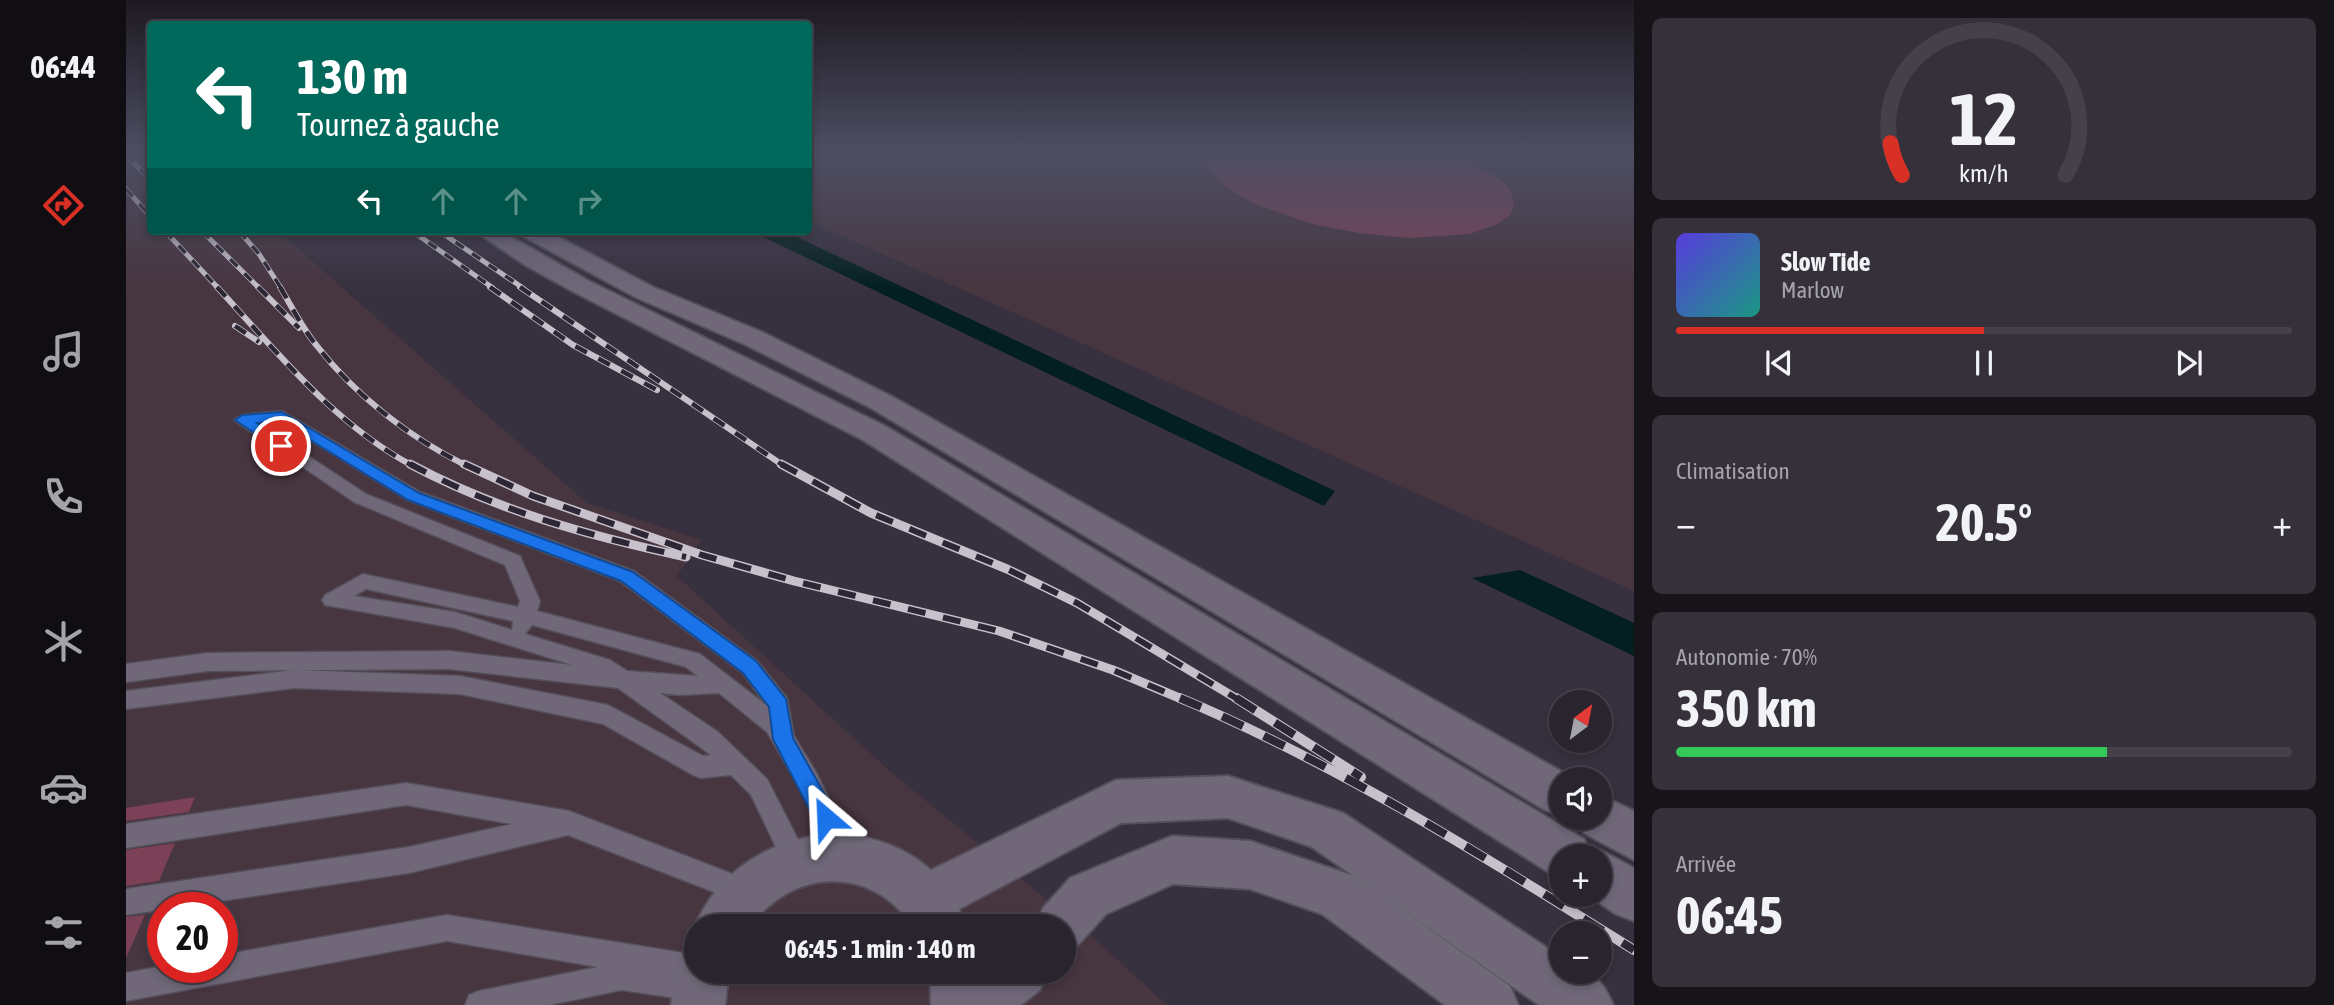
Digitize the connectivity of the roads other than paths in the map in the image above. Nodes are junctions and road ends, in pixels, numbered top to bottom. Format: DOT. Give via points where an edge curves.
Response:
graph roads {
  1 [pos="493,235"];
  2 [pos="538,235"];
  3 [pos="525,616"];
  4 [pos="517,639"];
  5 [pos="126,673"];
  6 [pos="624,680"];
  7 [pos="724,684"];
  8 [pos="126,701"];
  9 [pos="783,739"];
  10 [pos="736,764"];
  11 [pos="1549,788"];
  12 [pos="569,823"];
  13 [pos="1612,824"];
  14 [pos="126,836"];
  15 [pos="1634,837"];
  16 [pos="1549,845"];
  17 [pos="844,857"];
  18 [pos="797,863"];
  19 [pos="1612,883"];
  20 [pos="1634,897"];
  21 [pos="126,902"];
  22 [pos="734,909"];
  23 [pos="933,913"];
  24 [pos="1072,914"];
  25 [pos="684,980"];
  26 [pos="684,982"];
  27 [pos="957,984"];
  28 [pos="1005,984"];
  29 [pos="126,987"];
  30 [pos="479,1005"];
  31 [pos="958,1005"];
  32 [pos="978,1005"];
  33 [pos="1491,1005"];
  34 [pos="1586,1005"];
  1 -- 16 [label="street" via="568,281 874,433"];
  2 -- 11 [label="street" via="643,292 753,338 880,402"];
  3 -- 4 [label="lane"];
  3 -- 4 [label="lane" via="363,581 332,600 454,620"];
  3 -- 7 [label="lane" via="693,660"];
  3 -- 9 [label="lane" via="530,601 513,561 360,498 242,420 282,416 414,496 627,576 750,667 779,705"];
  4 -- 6 [label="lane" via="603,666"];
  5 -- 6 [label="lane" via="208,662 449,660"];
  6 -- 7 [label="lane" via="680,686"];
  6 -- 10 [label="lane" via="710,739"];
  7 -- 9 [label="lane" via="775,725"];
  8 -- 10 [label="lane" via="294,679 460,685 608,715 701,767"];
  9 -- 17 [label="lane"];
  10 -- 18 [label="lane" via="759,786"];
  12 -- 14 [label="lane" via="406,794"];
  12 -- 21 [label="lane" via="409,860"];
  12 -- 22 [label="lane"];
  13 -- 15 [label="street"];
  17 -- 18 [label="street"];
  17 -- 23 [label="street" via="874,864 902,878"];
  18 -- 22 [label="street" via="771,874"];
  19 -- 20 [label="street"];
  23 -- 34 [label="street" via="1116,802 1228,797 1326,829"];
  24 -- 33 [label="street" via="1088,896 1172,860 1250,865 1336,894"];
  25 -- 29 [label="lane" via="447,928"];
  26 -- 30 [label="lane" via="622,976"];
  27 -- 31 [label="street"];
  28 -- 32 [label="street"];
}
